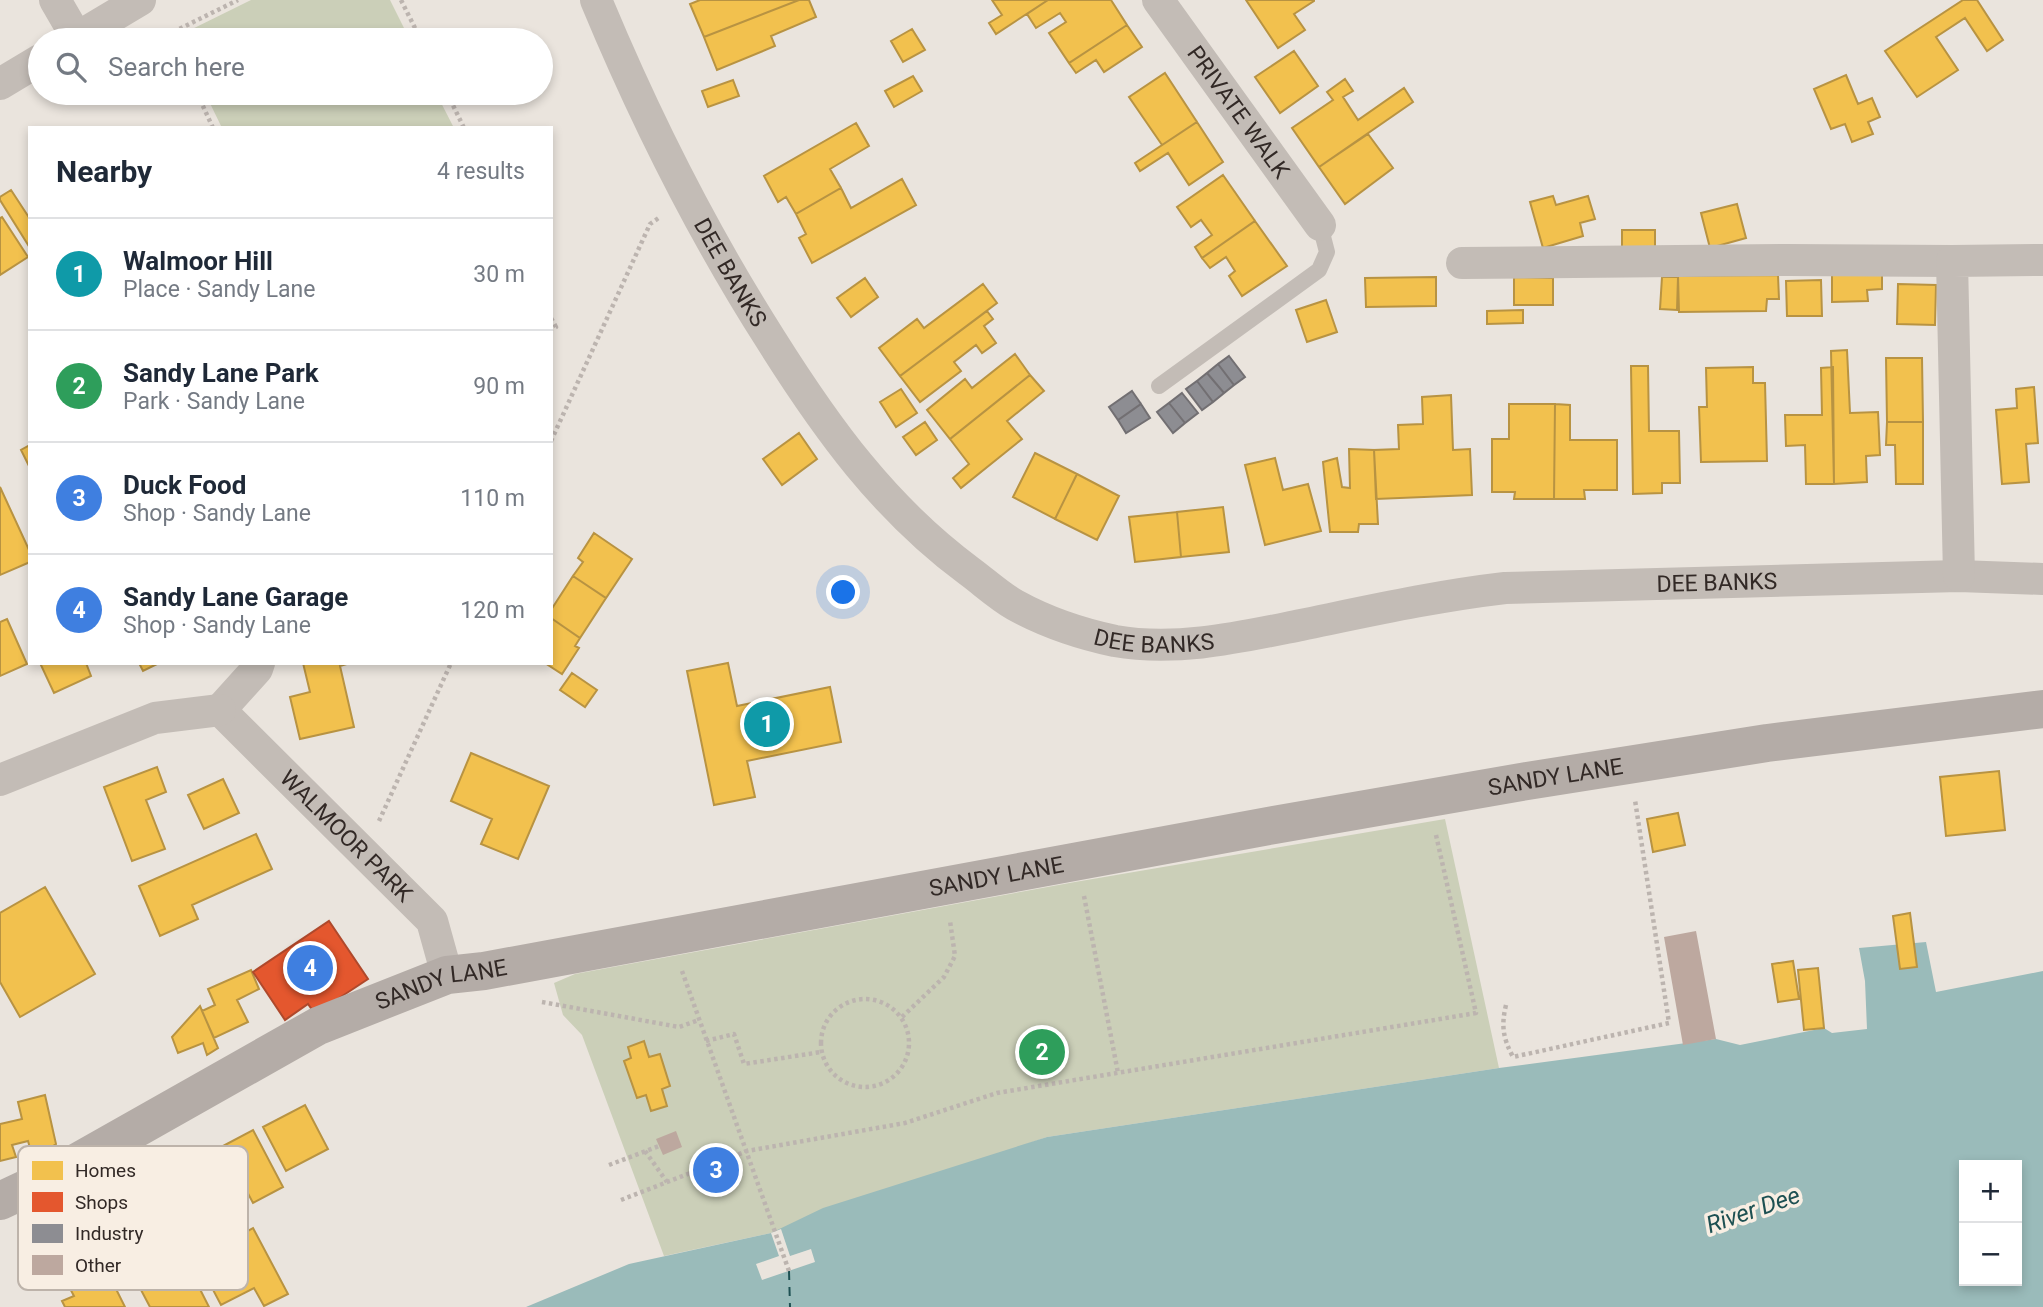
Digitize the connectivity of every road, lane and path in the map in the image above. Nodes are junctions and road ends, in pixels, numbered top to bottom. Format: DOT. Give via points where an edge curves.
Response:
graph roads {
  1 [pos="55,0"];
  2 [pos="140,0"];
  3 [pos="238,0"];
  4 [pos="401,0"];
  5 [pos="596,0"];
  6 [pos="1158,0"];
  7 [pos="69,28"];
  8 [pos="93,28"];
  9 [pos="183,28"];
  10 [pos="415,28"];
  11 [pos="28,67"];
  12 [pos="0,83"];
  13 [pos="202,105"];
  14 [pos="453,105"];
  15 [pos="212,126"];
  16 [pos="463,126"];
  17 [pos="688,199"];
  18 [pos="1320,225"];
  19 [pos="2043,260"];
  20 [pos="1952,261"];
  21 [pos="1462,263"];
  22 [pos="1159,386"];
  23 [pos="553,437"];
  24 [pos="1959,576"];
  25 [pos="2043,579"];
  26 [pos="258,665"];
  27 [pos="450,665"];
  28 [pos="2043,709"];
  29 [pos="220,710"];
  30 [pos="1629,764"];
  31 [pos="0,780"];
  32 [pos="1428,798"];
  33 [pos="364,853"];
  34 [pos="1078,861"];
  35 [pos="944,886"];
  36 [pos="670,937"];
  37 [pos="447,975"];
  38 [pos="542,1002"];
  39 [pos="1506,1004"];
  40 [pos="902,1017"];
  41 [pos="699,1020"];
  42 [pos="706,1041"];
  43 [pos="821,1052"];
  44 [pos="1118,1073"];
  45 [pos="106,1146"];
  46 [pos="659,1146"];
  47 [pos="645,1151"];
  48 [pos="747,1151"];
  49 [pos="609,1165"];
  50 [pos="667,1182"];
  51 [pos="18,1193"];
  52 [pos="621,1200"];
  53 [pos="0,1201"];
  54 [pos="789,1271"];
  1 -- 7 [label="street"];
  2 -- 8 [label="street"];
  3 -- 9 [label="path"];
  4 -- 10 [label="path"];
  5 -- 17 [label="street, DEE BANKS"];
  6 -- 18 [label="street, PRIVATE WALK"];
  11 -- 12 [label="street"];
  13 -- 15 [label="path"];
  14 -- 16 [label="path"];
  17 -- 23 [label="path" via="650,224"];
  17 -- 24 [label="street, DEE BANKS" via="806,396 891,504 951,558 1014,605 1062,626 1115,641 1169,645 1233,639 1505,587"];
  18 -- 22 [label="lane" via="1327,252 1319,270"];
  19 -- 20 [label="street"];
  20 -- 21 [label="street"];
  20 -- 24 [label="street"];
  24 -- 25 [label="street, DEE BANKS"];
  26 -- 29 [label="street"];
  27 -- 33 [label="path"];
  28 -- 30 [label="main road, SANDY LANE"];
  29 -- 31 [label="street" via="155,718"];
  29 -- 33 [label="street, WALMOOR PARK"];
  30 -- 32 [label="main road, SANDY LANE"];
  30 -- 39 [label="path" via="1669,1023 1513,1057 1502,1025"];
  32 -- 34 [label="main road, SANDY LANE"];
  32 -- 44 [label="path" via="1476,1013"];
  33 -- 37 [label="street, WALMOOR PARK" via="432,921"];
  34 -- 35 [label="main road, SANDY LANE"];
  34 -- 44 [label="path"];
  35 -- 36 [label="main road, SANDY LANE"];
  35 -- 40 [label="path" via="954,956 944,977"];
  36 -- 37 [label="main road, SANDY LANE"];
  36 -- 41 [label="path"];
  37 -- 45 [label="main road, SANDY LANE" via="318,1026"];
  38 -- 41 [label="path" via="679,1027"];
  40 -- 43 [label="path" via="882,1001 851,1000 828,1019"];
  40 -- 43 [label="path" via="910,1036 909,1052 904,1066 880,1085 849,1085 836,1077"];
  41 -- 42 [label="path"];
  42 -- 43 [label="path" via="734,1034 744,1063"];
  42 -- 48 [label="path"];
  44 -- 48 [label="path" via="997,1093 905,1123"];
  46 -- 47 [label="path"];
  47 -- 49 [label="path"];
  47 -- 50 [label="path"];
  48 -- 50 [label="path"];
  48 -- 54 [label="path"];
  50 -- 52 [label="path"];
  51 -- 53 [label="main road, SANDY LANE"];
}
